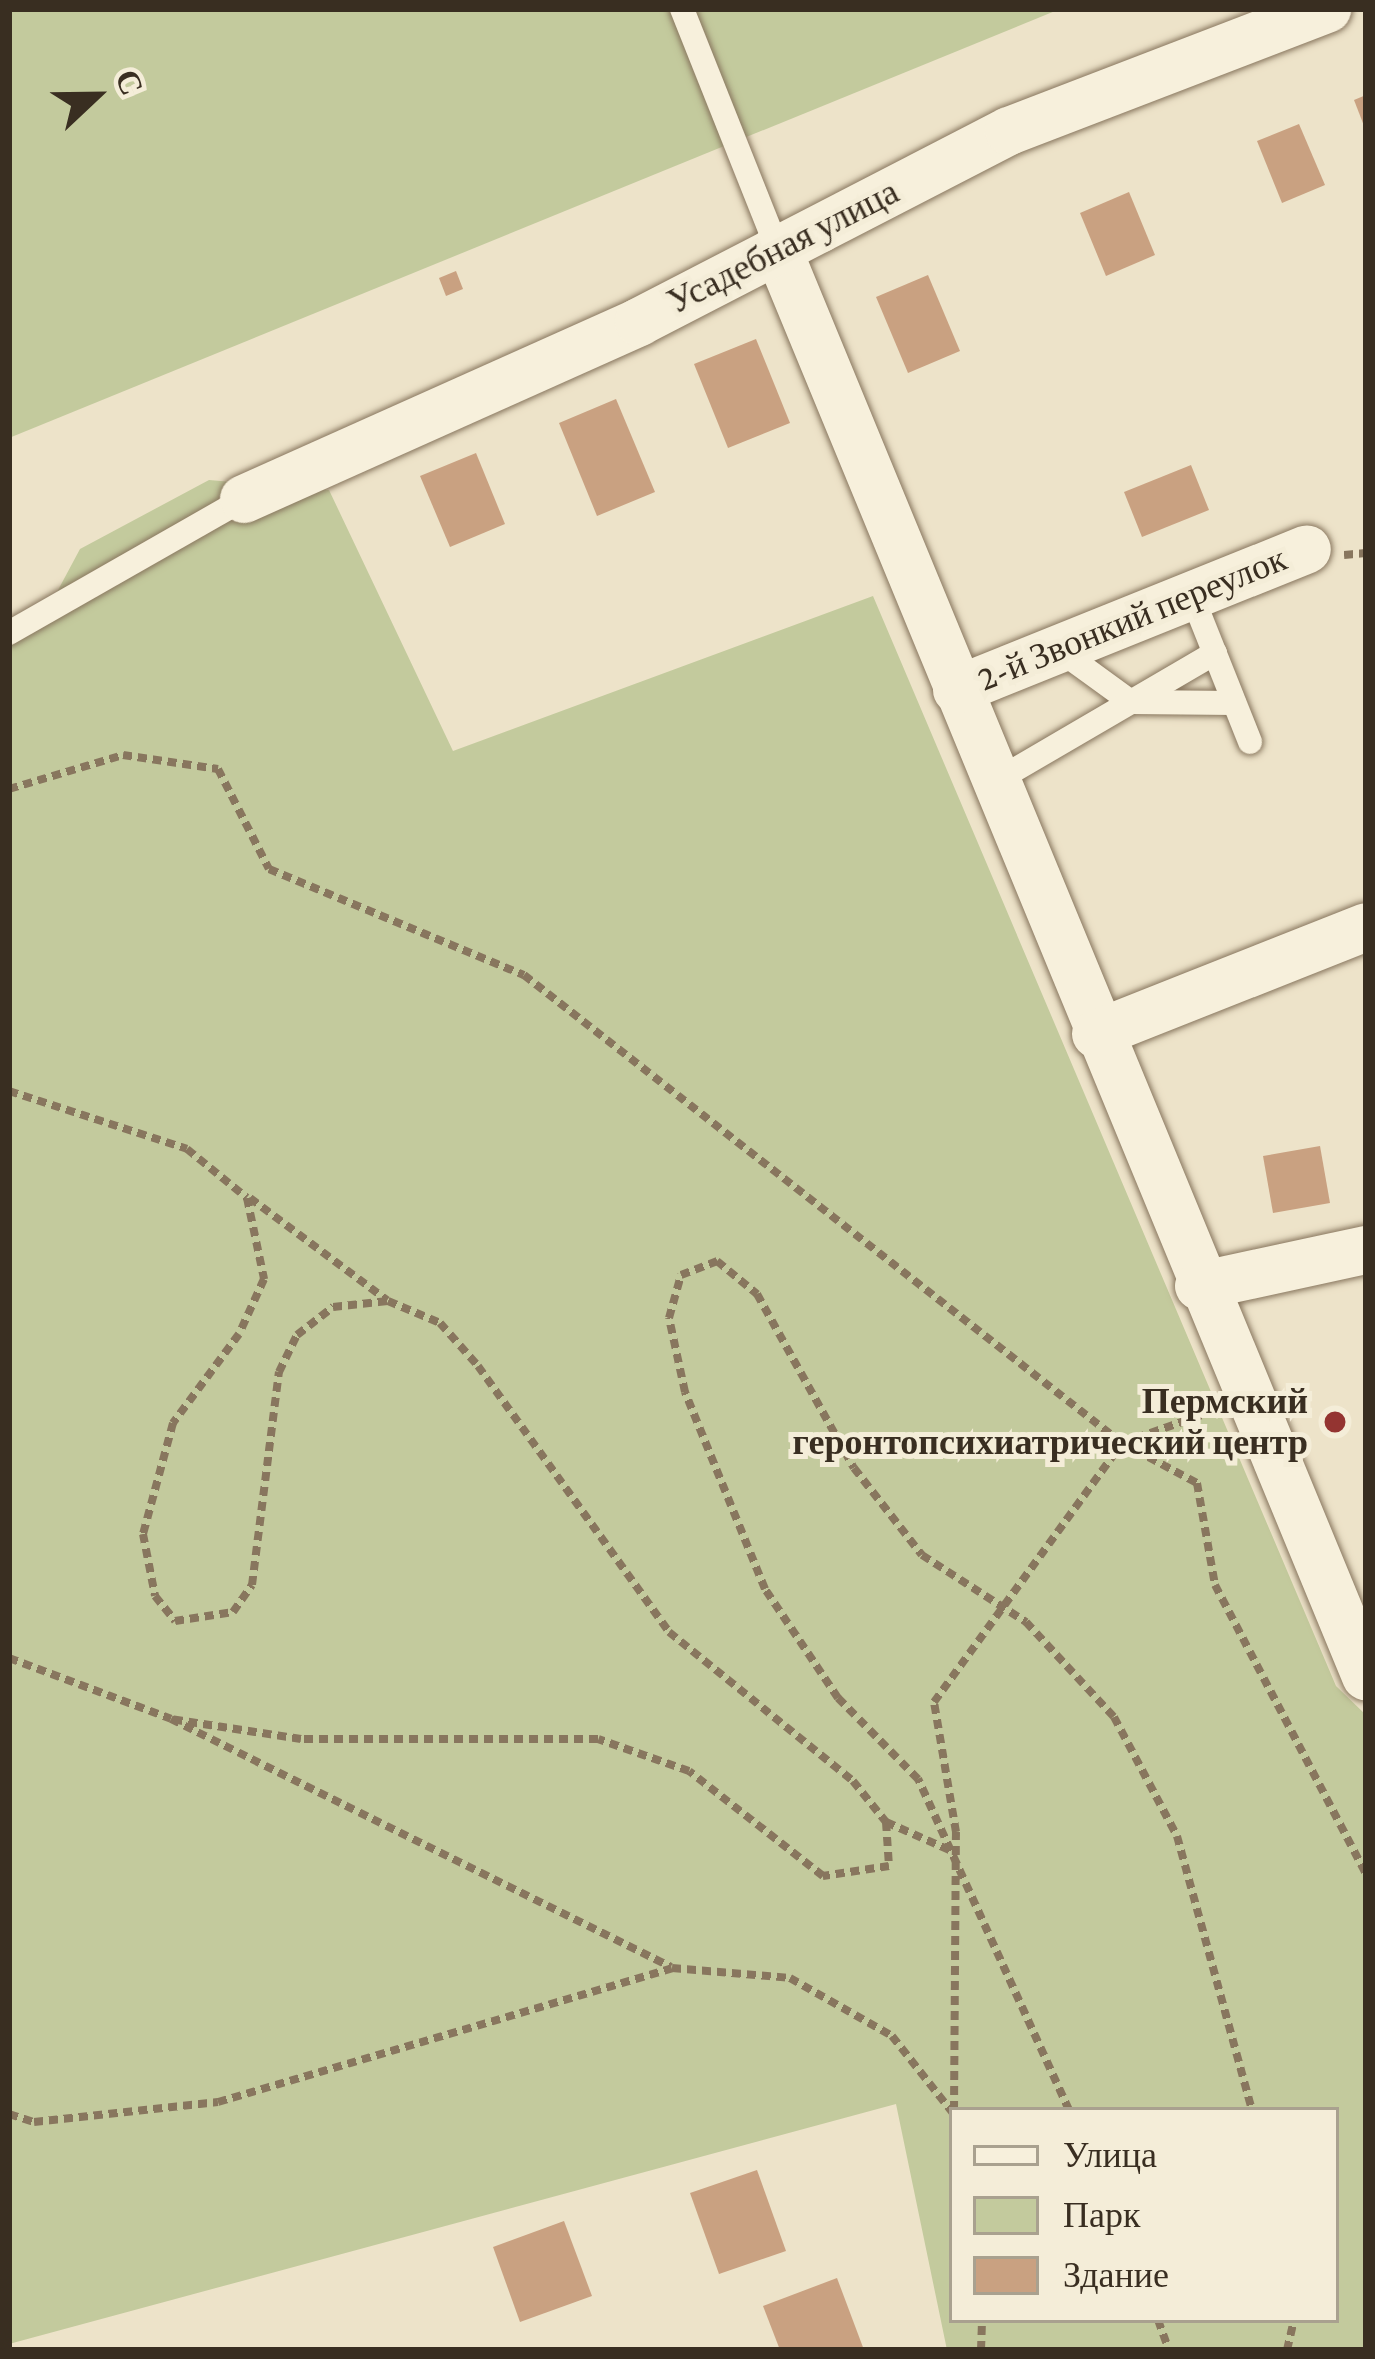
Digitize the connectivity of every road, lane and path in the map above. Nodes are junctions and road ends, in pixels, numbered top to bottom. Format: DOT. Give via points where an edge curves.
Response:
graph roads {
  1 [pos="682,9"];
  2 [pos="1327,9"];
  3 [pos="776,248"];
  4 [pos="244,499"];
  5 [pos="1307,549"];
  6 [pos="1192,596"];
  7 [pos="9,633"];
  8 [pos="1058,649"];
  9 [pos="1215,653"];
  10 [pos="957,689"];
  11 [pos="1131,702"];
  12 [pos="1234,703"];
  13 [pos="1250,742"];
  14 [pos="994,782"];
  15 [pos="9,789"];
  16 [pos="1366,927"];
  17 [pos="1096,1034"];
  18 [pos="9,1091"];
  19 [pos="221,1177"];
  20 [pos="1366,1250"];
  21 [pos="1199,1286"];
  22 [pos="388,1301"];
  23 [pos="1246,1400"];
  24 [pos="1122,1442"];
  25 [pos="1002,1607"];
  26 [pos="9,1658"];
  27 [pos="1366,1676"];
  28 [pos="171,1719"];
  29 [pos="886,1822"];
  30 [pos="956,1853"];
  31 [pos="1366,1874"];
  32 [pos="672,1968"];
  33 [pos="950,2107"];
  34 [pos="953,2107"];
  35 [pos="1068,2107"];
  36 [pos="1251,2107"];
  37 [pos="9,2114"];
  1 -- 3 [label="lane"];
  2 -- 3 [label="street, Усадебная улица" via="1009,131"];
  3 -- 4 [label="street, Усадебная улица" via="639,322"];
  3 -- 10 [label="street"];
  4 -- 7 [label="lane"];
  5 -- 6 [label="street, 2-й Звонкий переулок"];
  6 -- 8 [label="street, 2-й Звонкий переулок"];
  6 -- 9 [label="lane"];
  8 -- 10 [label="street, 2-й Звонкий переулок"];
  8 -- 11 [label="lane"];
  9 -- 11 [label="lane"];
  9 -- 12 [label="lane"];
  10 -- 14 [label="street"];
  11 -- 12 [label="lane"];
  11 -- 14 [label="lane"];
  12 -- 13 [label="lane"];
  14 -- 17 [label="street"];
  15 -- 24 [label="path" via="123,754 218,769 268,869 524,975"];
  16 -- 17 [label="street"];
  17 -- 21 [label="street"];
  18 -- 19 [label="path" via="187,1149"];
  19 -- 22 [label="path"];
  19 -- 22 [label="path" via="248,1198 264,1279 173,1423 143,1534 154,1596 175,1621 233,1612 252,1586 279,1372 297,1335 333,1307"];
  20 -- 21 [label="street"];
  21 -- 23 [label="street"];
  22 -- 29 [label="path" via="440,1323 478,1366 669,1632 853,1781"];
  23 -- 24 [label="path"];
  23 -- 27 [label="street"];
  24 -- 25 [label="path"];
  24 -- 31 [label="path" via="1197,1483 1215,1585"];
  25 -- 30 [label="path" via="934,1702"];
  25 -- 30 [label="path" via="922,1555 854,1468 758,1294 717,1261 681,1275 669,1318 685,1392 765,1589 838,1698 919,1780"];
  25 -- 36 [label="path" via="1114,1717 1177,1836"];
  26 -- 28 [label="path"];
  28 -- 29 [label="path" via="302,1739 598,1739 689,1771 823,1876 889,1866"];
  28 -- 32 [label="path"];
  29 -- 30 [label="path"];
  30 -- 34 [label="path"];
  30 -- 35 [label="path"];
  32 -- 33 [label="path" via="790,1978 892,2036"];
  32 -- 37 [label="path" via="218,2102 34,2122"];
}
